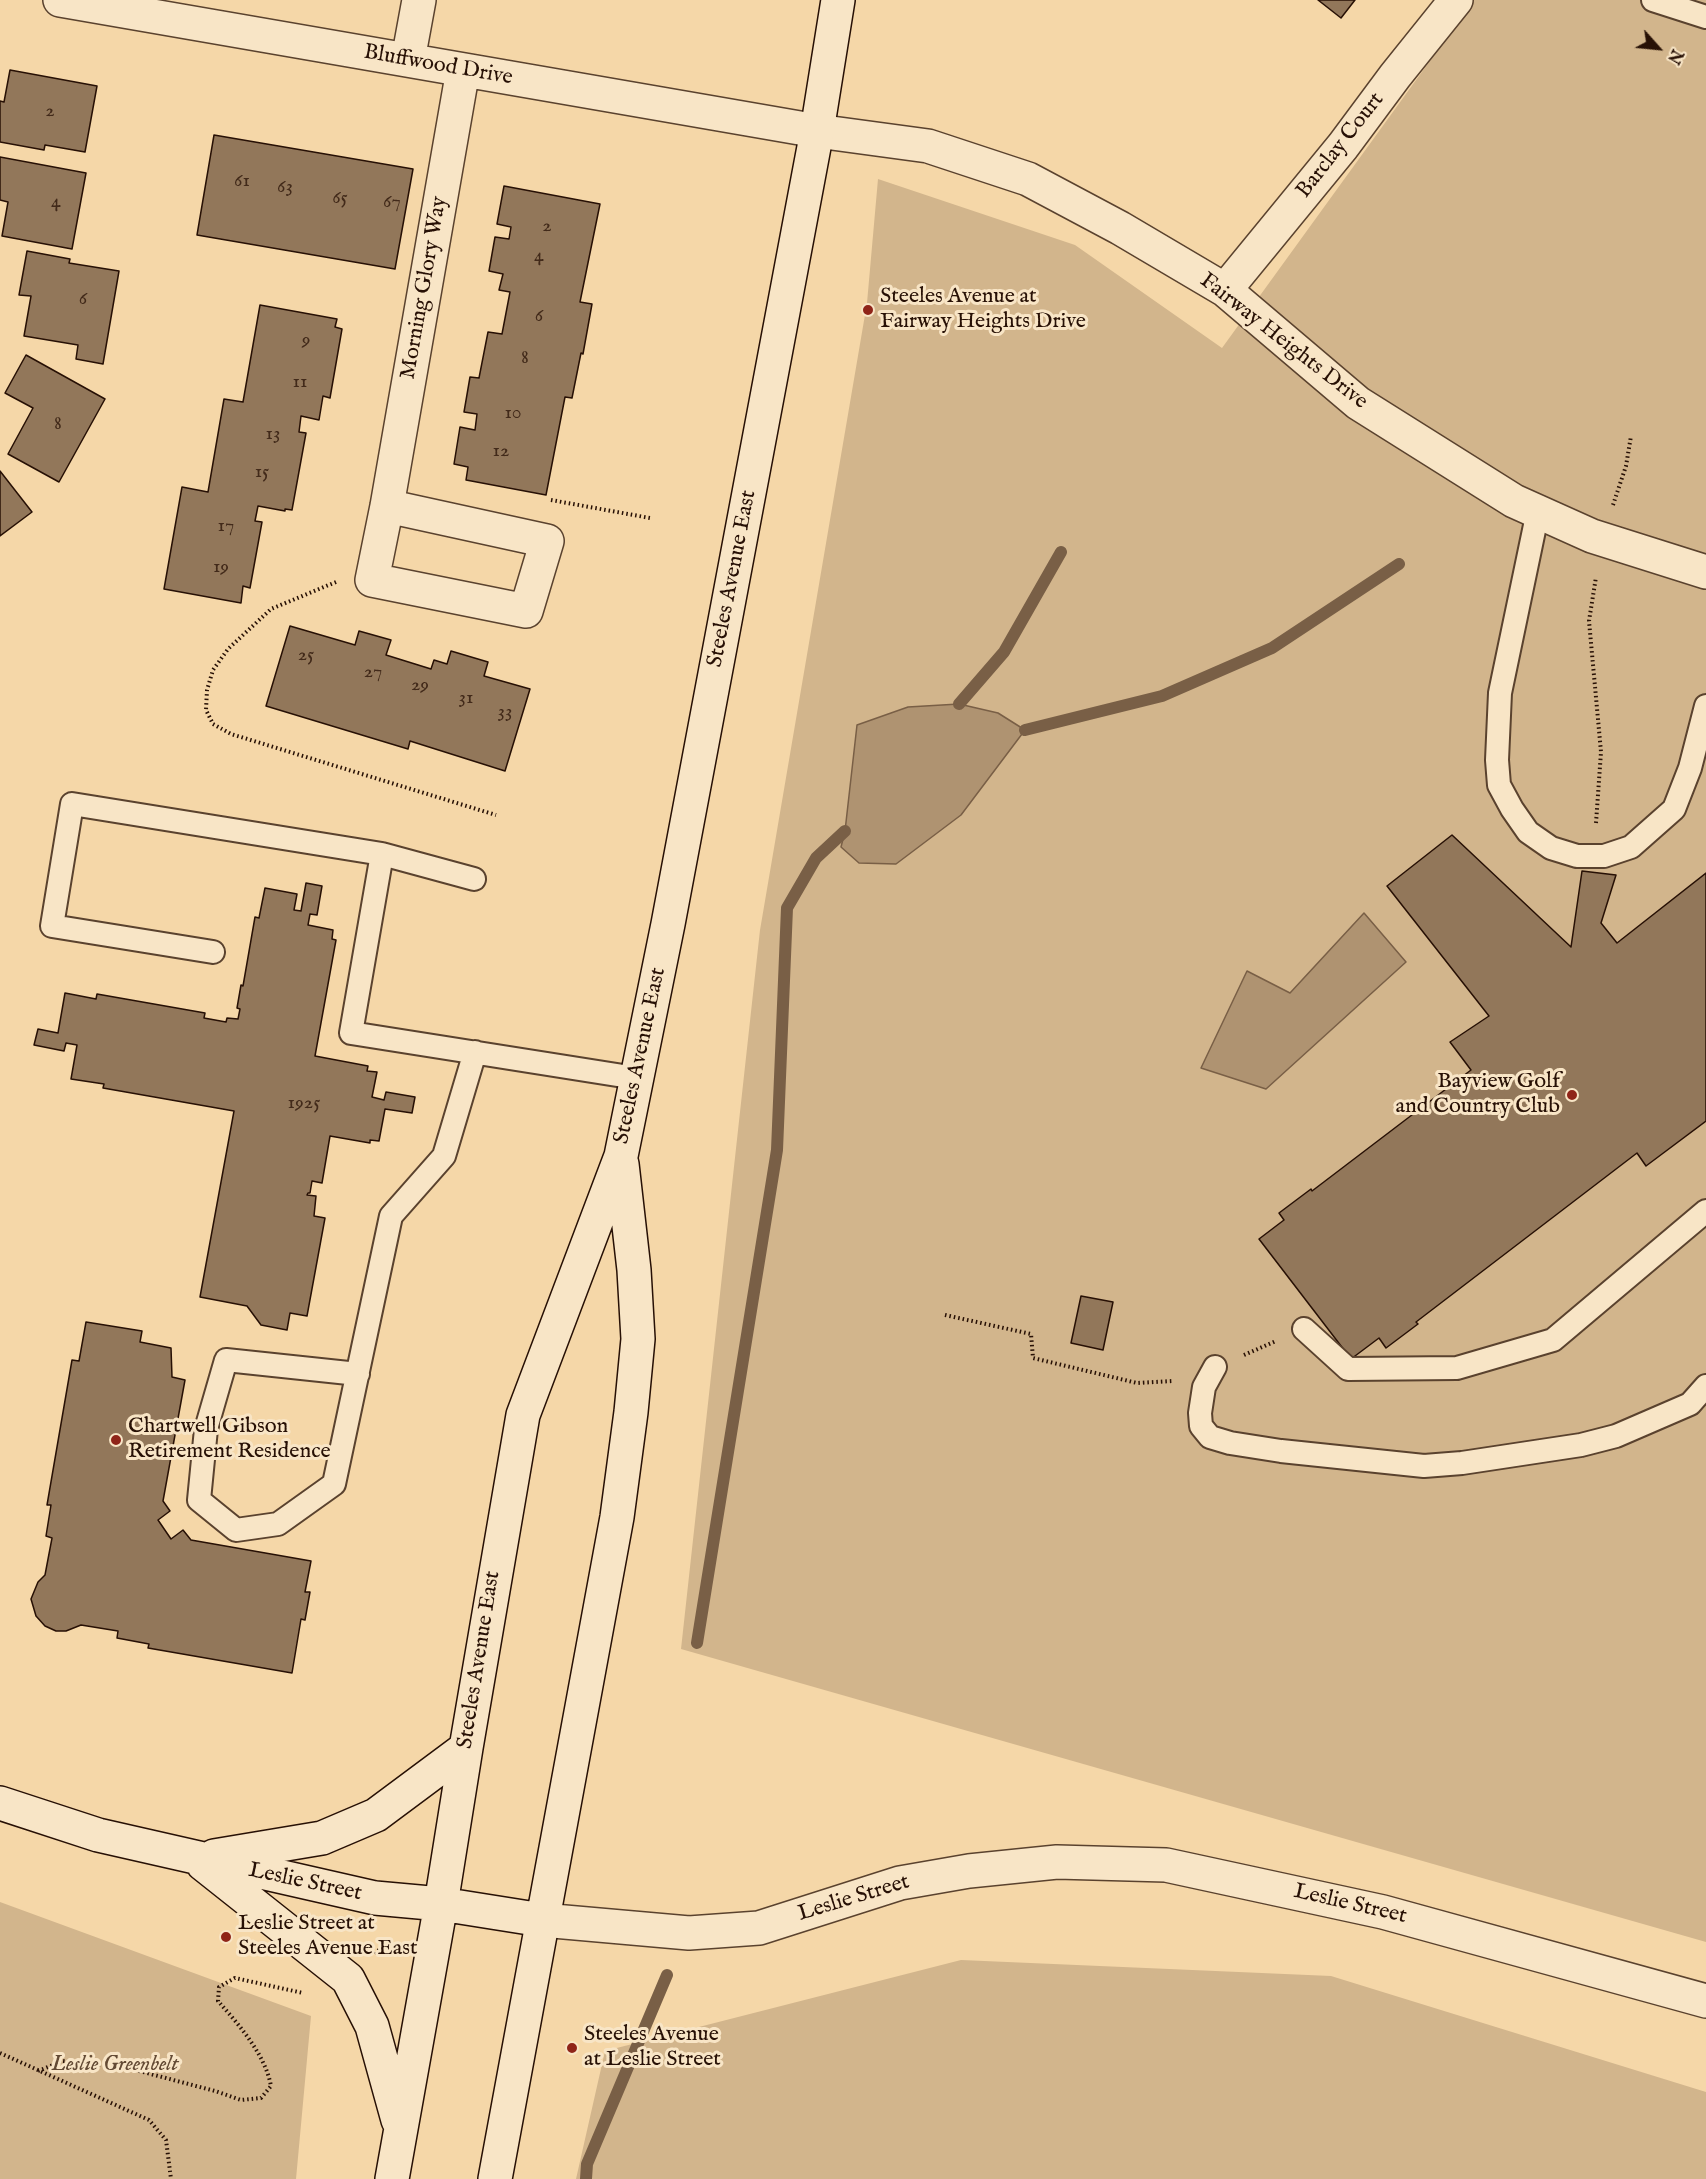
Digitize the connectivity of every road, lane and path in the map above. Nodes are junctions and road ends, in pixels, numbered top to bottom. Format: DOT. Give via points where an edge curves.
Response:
graph roads {
  1 [pos="60,0"];
  2 [pos="419,0"];
  3 [pos="838,0"];
  4 [pos="1456,0"];
  5 [pos="1653,0"];
  6 [pos="1706,17"];
  7 [pos="408,60"];
  8 [pos="463,70"];
  9 [pos="817,131"];
  10 [pos="1225,290"];
  11 [pos="1631,436"];
  12 [pos="549,500"];
  13 [pos="387,506"];
  14 [pos="1538,511"];
  15 [pos="651,518"];
  16 [pos="1606,526"];
  17 [pos="1706,572"];
  18 [pos="341,580"];
  19 [pos="1706,706"];
  20 [pos="496,815"];
  21 [pos="382,854"];
  22 [pos="1593,856"];
  23 [pos="474,879"];
  24 [pos="213,952"];
  25 [pos="475,1052"];
  26 [pos="636,1078"];
  27 [pos="621,1156"];
  28 [pos="1706,1211"];
  29 [pos="945,1315"];
  30 [pos="1305,1329"];
  31 [pos="1215,1367"];
  32 [pos="358,1374"];
  33 [pos="1702,1394"];
  34 [pos="466,1748"];
  35 [pos="0,1803"];
  36 [pos="197,1859"];
  37 [pos="441,1904"];
  38 [pos="542,1920"];
  39 [pos="371,1948"];
  40 [pos="372,1956"];
  41 [pos="311,1993"];
  42 [pos="1706,2001"];
  43 [pos="0,2053"];
  44 [pos="38,2071"];
  45 [pos="400,2131"];
  46 [pos="171,2179"];
  47 [pos="392,2179"];
  48 [pos="495,2179"];
  1 -- 7 [label="main road, Bluffwood Drive"];
  2 -- 7 [label="main road"];
  3 -- 9 [label="main road, Steeles Avenue East"];
  4 -- 10 [label="main road, Barclay Court"];
  5 -- 6 [label="lane"];
  7 -- 8 [label="main road, Bluffwood Drive"];
  8 -- 9 [label="main road, Bluffwood Drive"];
  8 -- 13 [label="main road, Morning Glory Way"];
  9 -- 10 [label="main road, Fairway Heights Drive" via="928,146 1028,179"];
  9 -- 26 [label="main road, Steeles Avenue East"];
  10 -- 14 [label="main road, Fairway Heights Drive" via="1359,403 1514,501"];
  11 -- 16 [label="path" via="1626,466"];
  12 -- 15 [label="path"];
  13 -- 13 [label="main road, Morning Glory Way" via="372,580 526,611 547,541"];
  14 -- 16 [label="main road, Fairway Heights Drive"];
  14 -- 22 [label="lane" via="1500,693 1499,785 1528,832 1551,848"];
  16 -- 17 [label="main road, Fairway Heights Drive"];
  16 -- 22 [label="path" via="1590,621 1602,752"];
  18 -- 20 [label="path" via="271,609 228,649 213,670 207,690 206,710 213,724 231,734"];
  19 -- 22 [label="lane" via="1674,810 1631,847"];
  21 -- 23 [label="lane"];
  21 -- 24 [label="lane" via="72,804 52,926"];
  21 -- 25 [label="lane" via="351,1033"];
  25 -- 26 [label="lane"];
  25 -- 32 [label="lane" via="444,1156 391,1216"];
  26 -- 27 [label="main road, Steeles Avenue East"];
  27 -- 34 [label="main road, Steeles Avenue East" via="523,1414"];
  27 -- 38 [label="main road, Steeles Avenue East" via="638,1339 631,1412 617,1517"];
  28 -- 30 [label="lane" via="1553,1340 1457,1368 1348,1369"];
  29 -- 31 [label="path" via="1031,1334 1034,1358 1137,1383 1185,1380"];
  30 -- 31 [label="path"];
  31 -- 33 [label="lane" via="1203,1387 1200,1413 1201,1426 1210,1437 1281,1451 1424,1466 1616,1436 1690,1404"];
  32 -- 32 [label="lane" via="334,1484 278,1524 236,1530 199,1500 206,1429 226,1360"];
  34 -- 36 [label="main road" via="375,1815 322,1838"];
  34 -- 37 [label="main road, Steeles Avenue East"];
  35 -- 36 [label="main road, Leslie Street" via="98,1835"];
  36 -- 37 [label="main road, Leslie Street" via="375,1898"];
  36 -- 45 [label="main road" via="348,1979 372,2026"];
  37 -- 38 [label="main road, Leslie Street"];
  37 -- 45 [label="main road, Steeles Avenue East"];
  38 -- 42 [label="main road, Leslie Street" via="689,1933 759,1928 900,1882 969,1871 1057,1862 1166,1865 1383,1912"];
  38 -- 48 [label="main road, Steeles Avenue East"];
  39 -- 40 [label="path"];
  41 -- 44 [label="path" via="235,1978 219,1987 218,2001 268,2069 271,2086 261,2098 241,2100 117,2067 63,2061"];
  43 -- 44 [label="path"];
  44 -- 46 [label="path" via="148,2120 166,2140"];
  45 -- 47 [label="main road, Steeles Avenue East"];
}
